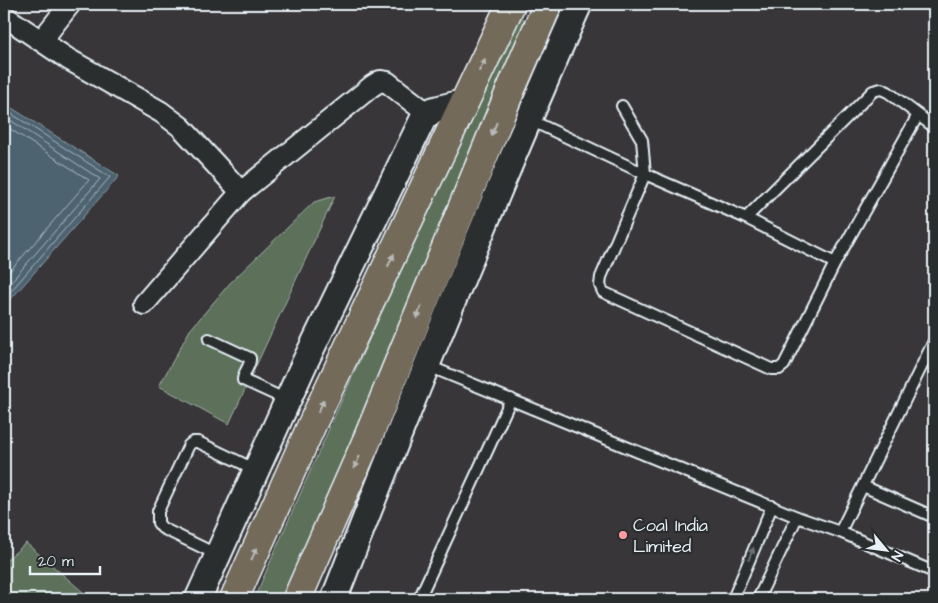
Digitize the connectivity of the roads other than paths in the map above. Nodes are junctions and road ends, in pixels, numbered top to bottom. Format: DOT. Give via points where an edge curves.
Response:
graph roads {
  1 [pos="70,4"];
  2 [pos="510,4"];
  3 [pos="548,4"];
  4 [pos="579,4"];
  5 [pos="4,16"];
  6 [pos="42,40"];
  7 [pos="465,102"];
  8 [pos="622,106"];
  9 [pos="428,114"];
  10 [pos="918,115"];
  11 [pos="528,119"];
  12 [pos="934,127"];
  13 [pos="645,174"];
  14 [pos="241,192"];
  15 [pos="746,218"];
  16 [pos="835,263"];
  17 [pos="144,304"];
  18 [pos="209,339"];
  19 [pos="934,341"];
  20 [pos="414,360"];
  21 [pos="510,399"];
  22 [pos="288,400"];
  23 [pos="256,470"];
  24 [pos="863,486"];
  25 [pos="772,506"];
  26 [pos="797,517"];
  27 [pos="934,517"];
  28 [pos="840,532"];
  29 [pos="218,555"];
  30 [pos="934,572"];
  31 [pos="198,599"];
  32 [pos="234,599"];
  33 [pos="297,599"];
  34 [pos="334,599"];
  35 [pos="419,599"];
  36 [pos="733,599"];
  37 [pos="758,599"];
  1 -- 6 [label="street"];
  7 -- 2 [label="main road, one-way"];
  3 -- 20 [label="main road, one-way" via="511,89"];
  4 -- 11 [label="street"];
  5 -- 6 [label="street"];
  6 -- 14 [label="street" via="181,127"];
  7 -- 9 [label="street"];
  32 -- 7 [label="main road, one-way" via="314,420"];
  8 -- 13 [label="lane" via="642,140"];
  9 -- 14 [label="street" via="387,82 380,81"];
  9 -- 22 [label="street" via="409,145"];
  10 -- 12 [label="lane"];
  10 -- 15 [label="lane" via="888,92 881,89 873,91"];
  10 -- 16 [label="lane"];
  11 -- 13 [label="lane"];
  11 -- 20 [label="street"];
  13 -- 15 [label="lane"];
  13 -- 16 [label="lane" via="601,276 603,292 610,296 771,369 779,369 790,356"];
  14 -- 17 [label="street"];
  15 -- 16 [label="lane"];
  18 -- 22 [label="lane" via="250,358 243,380"];
  19 -- 24 [label="lane"];
  20 -- 21 [label="lane"];
  20 -- 33 [label="main road, one-way" via="367,440"];
  20 -- 34 [label="street"];
  21 -- 25 [label="lane"];
  21 -- 35 [label="lane"];
  22 -- 23 [label="street"];
  23 -- 29 [label="street"];
  23 -- 29 [label="lane" via="193,442 158,511 158,523 162,528"];
  24 -- 27 [label="lane"];
  24 -- 28 [label="lane"];
  25 -- 26 [label="lane"];
  36 -- 25 [label="lane, one-way"];
  26 -- 28 [label="lane"];
  26 -- 37 [label="lane"];
  28 -- 30 [label="lane"];
  29 -- 31 [label="street"];
}
